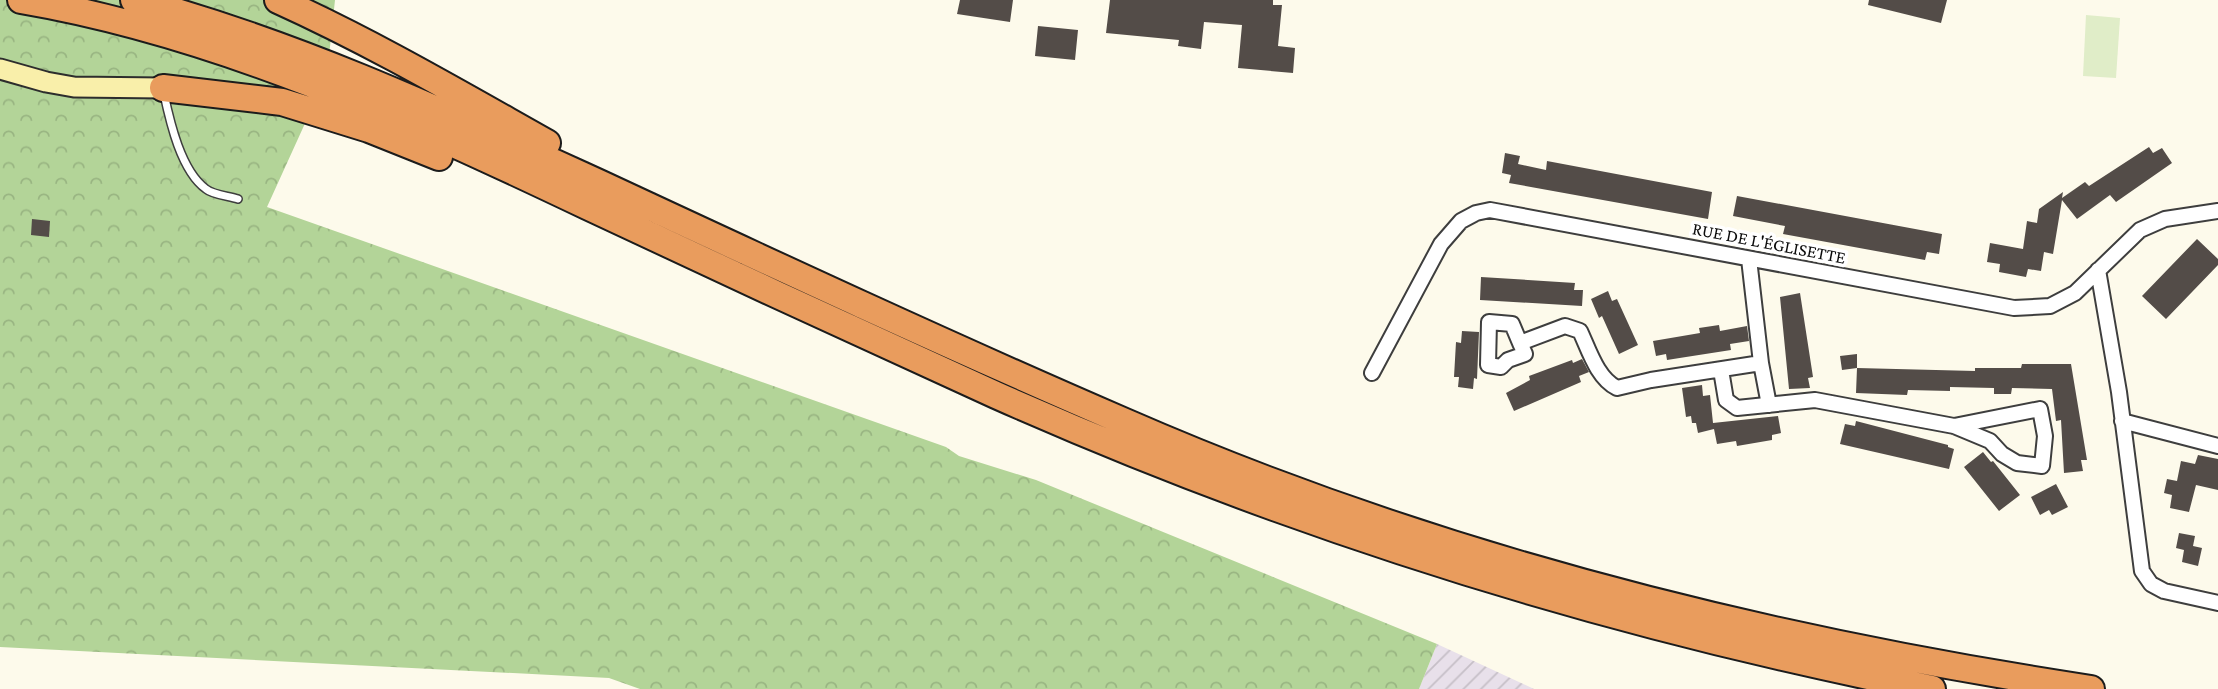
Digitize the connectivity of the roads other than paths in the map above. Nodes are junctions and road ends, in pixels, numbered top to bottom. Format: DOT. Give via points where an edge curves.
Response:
graph roads {
  1 [pos="21,0"];
  2 [pos="134,0"];
  3 [pos="278,0"];
  4 [pos="0,69"];
  5 [pos="163,88"];
  6 [pos="238,199"];
  7 [pos="2218,211"];
  8 [pos="716,237"];
  9 [pos="1749,259"];
  10 [pos="708,262"];
  11 [pos="2098,270"];
  12 [pos="1520,343"];
  13 [pos="1761,363"];
  14 [pos="1720,370"];
  15 [pos="1372,373"];
  16 [pos="1769,405"];
  17 [pos="2122,421"];
  18 [pos="1954,426"];
  19 [pos="2218,446"];
  20 [pos="2218,603"];
  21 [pos="1932,689"];
  22 [pos="2091,689"];
  1 -- 10 [label="highway" via="159,32 284,73 491,161"];
  2 -- 8 [label="highway" via="229,28 389,89"];
  3 -- 8 [label="highway" via="402,61"];
  4 -- 5 [label="main road" via="74,87"];
  5 -- 6 [label="lane" via="170,124 186,164 206,190"];
  5 -- 10 [label="highway" via="256,97 324,114"];
  7 -- 11 [label="street, RUE DE L'ÉGLISETTE" via="2165,219 2140,230"];
  8 -- 22 [label="highway" via="1130,425 1441,539 1611,590 1809,638"];
  9 -- 11 [label="street, RUE DE L'ÉGLISETTE" via="2014,308 2050,306 2075,293"];
  9 -- 13 [label="street"];
  9 -- 15 [label="street, RUE DE L'ÉGLISETTE" via="1490,210 1476,213 1461,221 1441,244"];
  10 -- 21 [label="highway" via="1086,433 1367,541 1687,636"];
  11 -- 17 [label="street"];
  12 -- 14 [label="street" via="1565,326 1580,331 1602,376 1617,388"];
  13 -- 14 [label="street"];
  13 -- 16 [label="street"];
  14 -- 16 [label="street" via="1726,400 1737,408"];
  16 -- 18 [label="street" via="1815,400"];
  17 -- 19 [label="street"];
  17 -- 20 [label="street" via="2142,571 2151,584 2164,591"];
  18 -- 18 [label="street" via="2040,409 2045,436 2042,466 2017,463 1990,441"];
}
